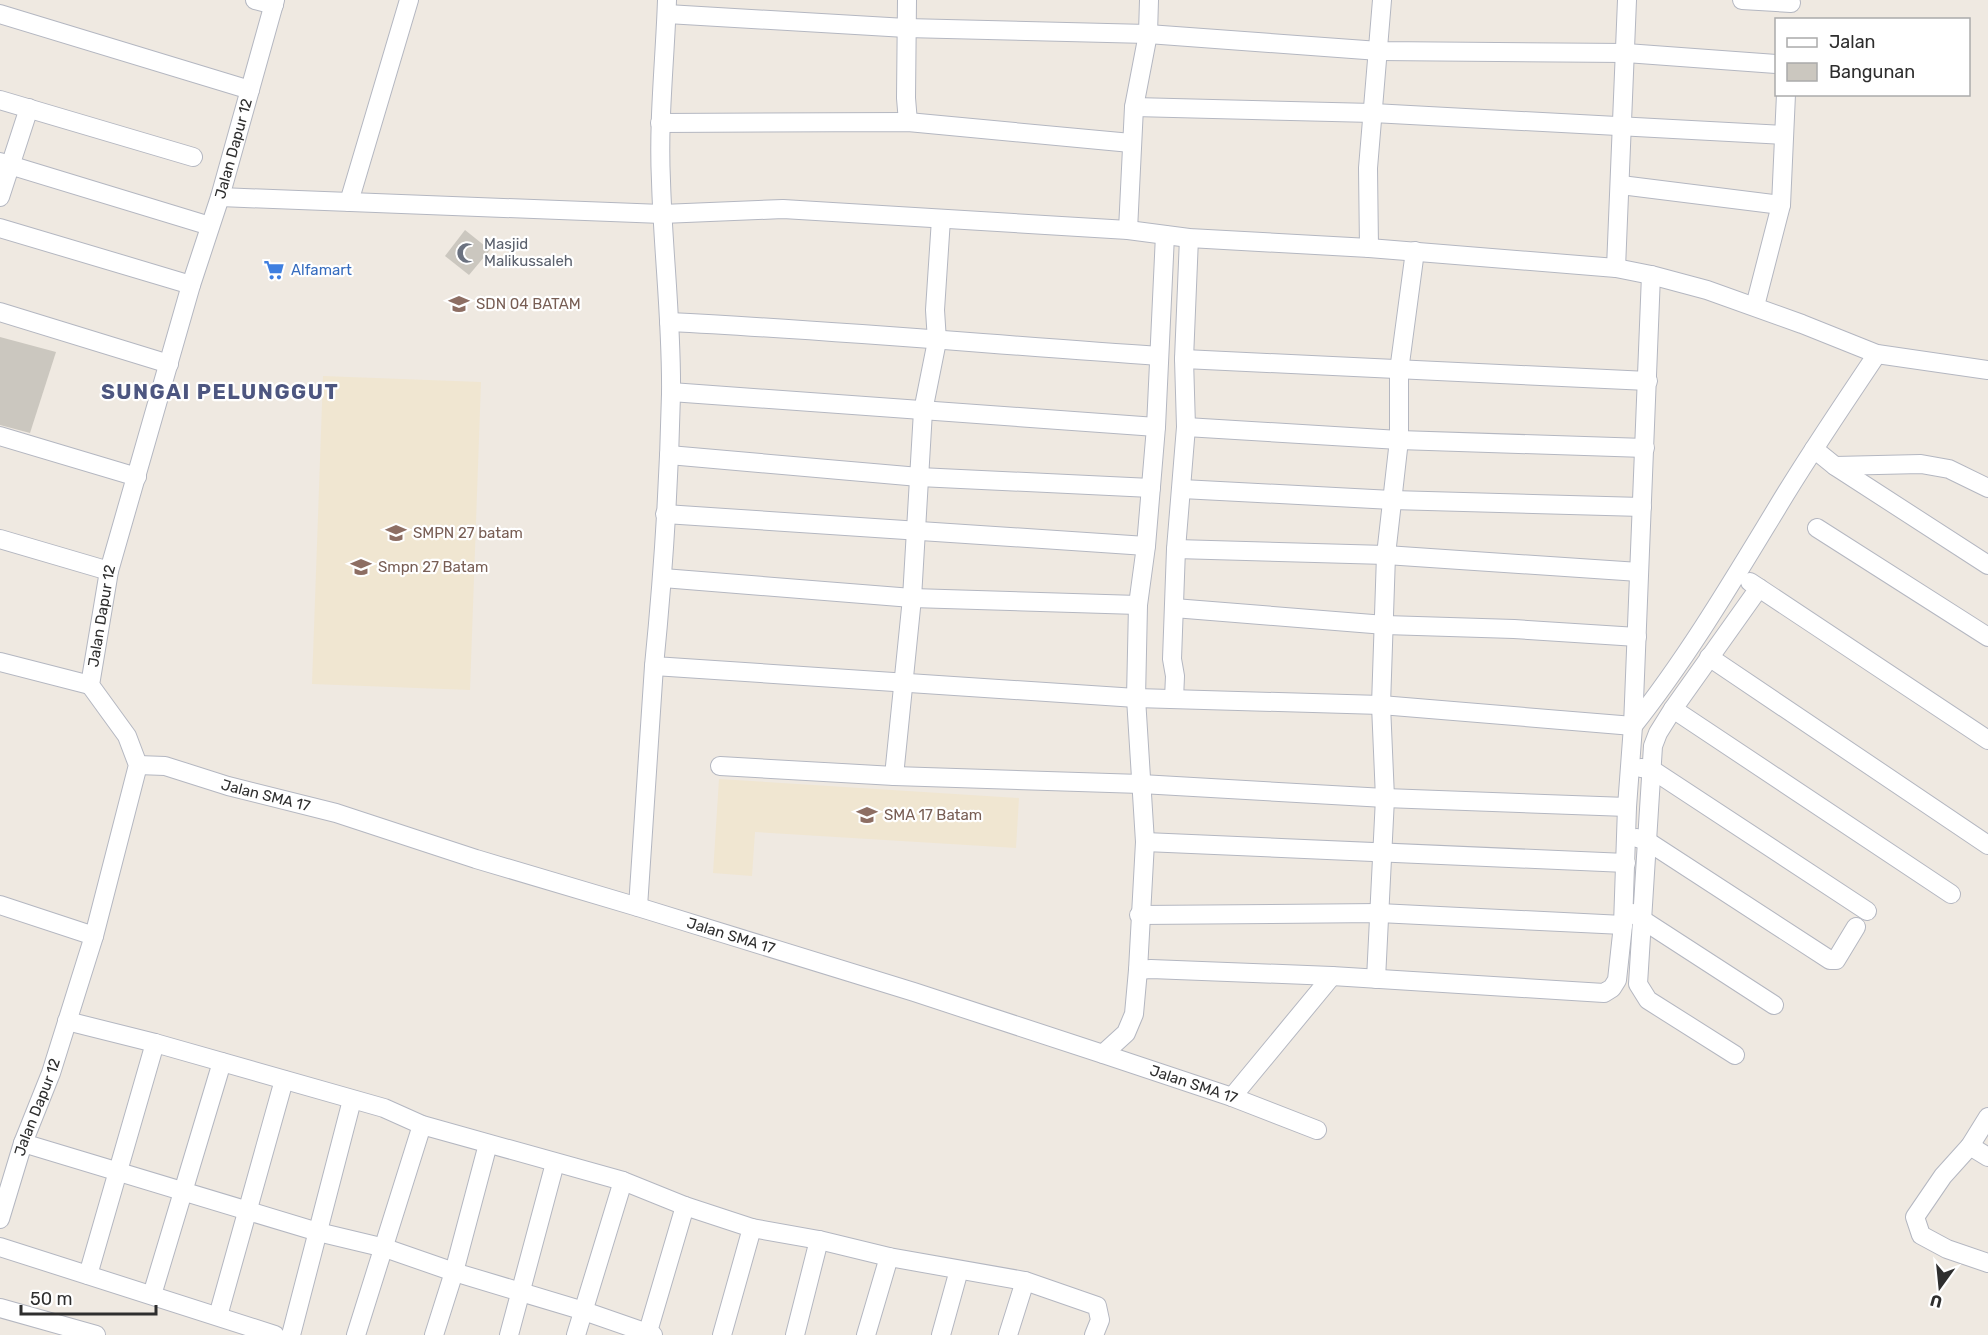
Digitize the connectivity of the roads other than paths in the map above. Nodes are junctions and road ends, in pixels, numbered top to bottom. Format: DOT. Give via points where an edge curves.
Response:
graph roads {
  1 [pos="255,0"];
  2 [pos="409,0"];
  3 [pos="907,0"];
  4 [pos="1149,0"];
  5 [pos="1382,0"];
  6 [pos="1628,0"];
  7 [pos="1742,0"];
  8 [pos="275,3"];
  9 [pos="667,7"];
  10 [pos="1790,8"];
  11 [pos="0,14"];
  12 [pos="906,27"];
  13 [pos="1148,34"];
  14 [pos="1379,51"];
  15 [pos="1626,53"];
  16 [pos="1775,64"];
  17 [pos="250,90"];
  18 [pos="1786,96"];
  19 [pos="0,100"];
  20 [pos="1134,107"];
  21 [pos="28,108"];
  22 [pos="1373,113"];
  23 [pos="908,122"];
  24 [pos="660,123"];
  25 [pos="1621,126"];
  26 [pos="1784,135"];
  27 [pos="1131,143"];
  28 [pos="193,157"];
  29 [pos="5,163"];
  30 [pos="1621,185"];
  31 [pos="0,197"];
  32 [pos="220,197"];
  33 [pos="349,202"];
  34 [pos="1781,205"];
  35 [pos="662,214"];
  36 [pos="941,219"];
  37 [pos="210,226"];
  38 [pos="0,228"];
  39 [pos="1128,230"];
  40 [pos="1165,235"];
  41 [pos="1189,238"];
  42 [pos="1369,248"];
  43 [pos="1415,251"];
  44 [pos="1616,268"];
  45 [pos="1651,274"];
  46 [pos="191,285"];
  47 [pos="1755,306"];
  48 [pos="0,312"];
  49 [pos="669,322"];
  50 [pos="937,341"];
  51 [pos="1877,354"];
  52 [pos="1159,356"];
  53 [pos="1184,359"];
  54 [pos="169,364"];
  55 [pos="1988,370"];
  56 [pos="1399,371"];
  57 [pos="1648,381"];
  58 [pos="671,392"];
  59 [pos="923,411"];
  60 [pos="1156,426"];
  61 [pos="1185,427"];
  62 [pos="0,436"];
  63 [pos="1399,440"];
  64 [pos="1645,448"];
  65 [pos="1814,450"];
  66 [pos="669,454"];
  67 [pos="1834,466"];
  68 [pos="137,477"];
  69 [pos="919,477"];
  70 [pos="1151,488"];
  71 [pos="1988,488"];
  72 [pos="1182,489"];
  73 [pos="1392,500"];
  74 [pos="1642,507"];
  75 [pos="665,514"];
  76 [pos="1817,528"];
  77 [pos="917,530"];
  78 [pos="0,538"];
  79 [pos="1146,546"];
  80 [pos="1176,549"];
  81 [pos="1386,555"];
  82 [pos="1988,565"];
  83 [pos="109,571"];
  84 [pos="1639,572"];
  85 [pos="1738,574"];
  86 [pos="663,578"];
  87 [pos="1759,588"];
  88 [pos="912,598"];
  89 [pos="1138,605"];
  90 [pos="1174,608"];
  91 [pos="1385,625"];
  92 [pos="1987,634"];
  93 [pos="1637,637"];
  94 [pos="1709,657"];
  95 [pos="0,663"];
  96 [pos="654,666"];
  97 [pos="904,683"];
  98 [pos="90,685"];
  99 [pos="1136,698"];
  100 [pos="1174,699"];
  101 [pos="1381,705"];
  102 [pos="1673,709"];
  103 [pos="1633,726"];
  104 [pos="1988,740"];
  105 [pos="138,765"];
  106 [pos="720,766"];
  107 [pos="1630,767"];
  108 [pos="1651,769"];
  109 [pos="894,776"];
  110 [pos="1141,784"];
  111 [pos="1384,798"];
  112 [pos="1627,807"];
  113 [pos="1627,836"];
  114 [pos="1647,841"];
  115 [pos="1145,842"];
  116 [pos="1988,844"];
  117 [pos="1381,852"];
  118 [pos="1626,863"];
  119 [pos="1951,894"];
  120 [pos="0,905"];
  121 [pos="639,907"];
  122 [pos="1867,911"];
  123 [pos="1379,914"];
  124 [pos="1139,915"];
  125 [pos="1623,917"];
  126 [pos="1641,917"];
  127 [pos="1856,927"];
  128 [pos="94,936"];
  129 [pos="1138,970"];
  130 [pos="1332,976"];
  131 [pos="1376,979"];
  132 [pos="1774,1005"];
  133 [pos="67,1021"];
  134 [pos="155,1043"];
  135 [pos="1103,1054"];
  136 [pos="1735,1055"];
  137 [pos="222,1062"];
  138 [pos="284,1080"];
  139 [pos="1232,1097"];
  140 [pos="352,1100"];
  141 [pos="1988,1117"];
  142 [pos="422,1125"];
  143 [pos="1317,1130"];
  144 [pos="23,1143"];
  145 [pos="488,1144"];
  146 [pos="1970,1146"];
  147 [pos="1988,1157"];
  148 [pos="555,1163"];
  149 [pos="118,1172"];
  150 [pos="623,1181"];
  151 [pos="184,1191"];
  152 [pos="685,1206"];
  153 [pos="248,1211"];
  154 [pos="0,1219"];
  155 [pos="752,1228"];
  156 [pos="318,1232"];
  157 [pos="819,1240"];
  158 [pos="0,1247"];
  159 [pos="385,1248"];
  160 [pos="889,1257"];
  161 [pos="1988,1263"];
  162 [pos="959,1270"];
  163 [pos="454,1272"];
  164 [pos="88,1275"];
  165 [pos="1025,1281"];
  166 [pos="521,1292"];
  167 [pos="152,1295"];
  168 [pos="0,1308"];
  169 [pos="584,1311"];
  170 [pos="218,1316"];
  171 [pos="96,1335"];
  172 [pos="275,1335"];
  173 [pos="291,1335"];
  174 [pos="356,1335"];
  175 [pos="434,1335"];
  176 [pos="509,1335"];
  177 [pos="576,1335"];
  178 [pos="649,1335"];
  179 [pos="722,1335"];
  180 [pos="795,1335"];
  181 [pos="866,1335"];
  182 [pos="941,1335"];
  183 [pos="1008,1335"];
  184 [pos="1094,1335"];
  1 -- 8 [label="street"];
  2 -- 33 [label="street"];
  3 -- 12 [label="street"];
  4 -- 13 [label="street"];
  5 -- 14 [label="street"];
  6 -- 15 [label="street"];
  7 -- 10 [label="street"];
  8 -- 17 [label="street, Jalan Dapur 12"];
  9 -- 12 [label="street"];
  9 -- 24 [label="street"];
  11 -- 17 [label="street"];
  12 -- 13 [label="street"];
  12 -- 23 [label="street"];
  13 -- 14 [label="street"];
  13 -- 20 [label="street"];
  14 -- 15 [label="street"];
  14 -- 22 [label="street"];
  15 -- 16 [label="street"];
  15 -- 25 [label="street"];
  17 -- 32 [label="street, Jalan Dapur 12"];
  18 -- 26 [label="street"];
  19 -- 21 [label="street"];
  20 -- 22 [label="street"];
  20 -- 27 [label="street"];
  21 -- 28 [label="street"];
  21 -- 29 [label="street"];
  22 -- 25 [label="street"];
  22 -- 42 [label="street" via="1368,168"];
  23 -- 24 [label="street"];
  23 -- 27 [label="street"];
  24 -- 35 [label="street"];
  25 -- 26 [label="street"];
  25 -- 30 [label="street"];
  26 -- 34 [label="street"];
  27 -- 39 [label="street"];
  29 -- 31 [label="street"];
  29 -- 37 [label="street"];
  30 -- 34 [label="street"];
  30 -- 44 [label="street"];
  32 -- 33 [label="street"];
  32 -- 37 [label="street, Jalan Dapur 12"];
  33 -- 35 [label="street"];
  34 -- 47 [label="street"];
  35 -- 36 [label="street" via="783,209"];
  35 -- 49 [label="street"];
  36 -- 39 [label="street"];
  36 -- 50 [label="street" via="935,310"];
  37 -- 46 [label="street, Jalan Dapur 12"];
  38 -- 46 [label="street"];
  39 -- 40 [label="street"];
  40 -- 41 [label="street"];
  40 -- 52 [label="street"];
  41 -- 42 [label="street"];
  41 -- 53 [label="street"];
  42 -- 43 [label="street"];
  43 -- 44 [label="street"];
  43 -- 56 [label="street"];
  44 -- 45 [label="street"];
  45 -- 47 [label="street"];
  45 -- 57 [label="street"];
  46 -- 54 [label="street, Jalan Dapur 12"];
  47 -- 51 [label="street"];
  48 -- 54 [label="street"];
  49 -- 50 [label="street"];
  49 -- 58 [label="street"];
  50 -- 52 [label="street"];
  50 -- 59 [label="street"];
  51 -- 55 [label="street"];
  51 -- 65 [label="street"];
  52 -- 60 [label="street"];
  53 -- 56 [label="street"];
  53 -- 61 [label="street"];
  54 -- 68 [label="street, Jalan Dapur 12"];
  56 -- 57 [label="street"];
  56 -- 63 [label="street"];
  57 -- 64 [label="street"];
  58 -- 59 [label="street"];
  58 -- 66 [label="street"];
  59 -- 60 [label="street"];
  59 -- 69 [label="street"];
  60 -- 70 [label="street"];
  61 -- 63 [label="street"];
  61 -- 72 [label="street"];
  62 -- 68 [label="street"];
  63 -- 64 [label="street"];
  63 -- 73 [label="street"];
  64 -- 74 [label="street"];
  65 -- 67 [label="street"];
  65 -- 85 [label="street"];
  66 -- 69 [label="street"];
  66 -- 75 [label="street"];
  67 -- 71 [label="street" via="1921,464 1949,469"];
  67 -- 82 [label="street"];
  68 -- 83 [label="street, Jalan Dapur 12"];
  69 -- 70 [label="street"];
  69 -- 77 [label="street"];
  70 -- 79 [label="street"];
  72 -- 73 [label="street"];
  72 -- 80 [label="street"];
  73 -- 74 [label="street"];
  73 -- 81 [label="street"];
  74 -- 84 [label="street"];
  75 -- 77 [label="street"];
  75 -- 86 [label="street"];
  76 -- 92 [label="street"];
  77 -- 79 [label="street"];
  77 -- 88 [label="street"];
  78 -- 83 [label="street"];
  79 -- 89 [label="street"];
  80 -- 81 [label="street"];
  80 -- 90 [label="street"];
  81 -- 84 [label="street"];
  81 -- 91 [label="street"];
  83 -- 98 [label="street, Jalan Dapur 12"];
  84 -- 93 [label="street"];
  85 -- 87 [label="street"];
  85 -- 103 [label="street"];
  86 -- 88 [label="street"];
  86 -- 96 [label="street"];
  87 -- 94 [label="street"];
  87 -- 104 [label="street"];
  88 -- 89 [label="street"];
  88 -- 97 [label="street"];
  89 -- 99 [label="street"];
  90 -- 91 [label="street"];
  90 -- 100 [label="street"];
  91 -- 93 [label="street"];
  91 -- 101 [label="street"];
  93 -- 103 [label="street"];
  94 -- 102 [label="street"];
  94 -- 116 [label="street"];
  95 -- 98 [label="street"];
  96 -- 97 [label="street"];
  96 -- 121 [label="street"];
  97 -- 99 [label="street"];
  97 -- 109 [label="street"];
  98 -- 105 [label="street, Jalan Dapur 12" via="127,736"];
  99 -- 100 [label="street"];
  99 -- 110 [label="street"];
  100 -- 101 [label="street"];
  101 -- 103 [label="street"];
  101 -- 111 [label="street"];
  102 -- 108 [label="street" via="1655,739"];
  102 -- 119 [label="street"];
  103 -- 107 [label="street"];
  105 -- 121 [label="street, Jalan SMA 17" via="165,766 336,813"];
  105 -- 128 [label="street, Jalan Dapur 12"];
  106 -- 109 [label="street"];
  107 -- 108 [label="street"];
  107 -- 112 [label="street"];
  108 -- 114 [label="street"];
  108 -- 122 [label="street"];
  109 -- 110 [label="street"];
  110 -- 111 [label="street"];
  110 -- 115 [label="street"];
  111 -- 112 [label="street"];
  111 -- 117 [label="street"];
  112 -- 113 [label="street"];
  113 -- 114 [label="street"];
  113 -- 118 [label="street"];
  114 -- 126 [label="street"];
  114 -- 127 [label="street" via="1830,960 1836,960"];
  115 -- 117 [label="street"];
  115 -- 124 [label="street"];
  117 -- 118 [label="street"];
  117 -- 123 [label="street"];
  118 -- 125 [label="street"];
  120 -- 128 [label="street"];
  121 -- 135 [label="street, Jalan SMA 17"];
  123 -- 124 [label="street"];
  123 -- 125 [label="street"];
  123 -- 131 [label="street"];
  124 -- 129 [label="street"];
  125 -- 126 [label="street"];
  125 -- 131 [label="street" via="1617,980 1604,993"];
  126 -- 132 [label="street"];
  126 -- 136 [label="street" via="1638,984 1642,993"];
  128 -- 133 [label="street, Jalan Dapur 12"];
  129 -- 130 [label="street"];
  129 -- 135 [label="street" via="1134,1014 1126,1033"];
  130 -- 131 [label="street"];
  130 -- 139 [label="street"];
  133 -- 134 [label="street"];
  133 -- 144 [label="street, Jalan Dapur 12"];
  134 -- 137 [label="street"];
  134 -- 149 [label="street"];
  135 -- 139 [label="street, Jalan SMA 17"];
  137 -- 138 [label="street"];
  137 -- 151 [label="street"];
  138 -- 140 [label="street"];
  138 -- 153 [label="street"];
  139 -- 143 [label="street, Jalan SMA 17"];
  140 -- 142 [label="street" via="384,1108"];
  140 -- 156 [label="street"];
  141 -- 146 [label="street"];
  142 -- 145 [label="street"];
  142 -- 159 [label="street"];
  144 -- 149 [label="street"];
  144 -- 154 [label="street, Jalan Dapur 12"];
  145 -- 148 [label="street"];
  145 -- 163 [label="street"];
  146 -- 147 [label="street"];
  146 -- 161 [label="street" via="1943,1176 1916,1217 1921,1235"];
  148 -- 150 [label="street"];
  148 -- 166 [label="street"];
  149 -- 151 [label="street"];
  149 -- 164 [label="street"];
  150 -- 152 [label="street"];
  150 -- 169 [label="street"];
  151 -- 153 [label="street"];
  151 -- 167 [label="street"];
  152 -- 155 [label="street"];
  152 -- 178 [label="street"];
  153 -- 156 [label="street"];
  153 -- 170 [label="street"];
  155 -- 157 [label="street"];
  155 -- 179 [label="street"];
  156 -- 159 [label="street"];
  156 -- 173 [label="street"];
  157 -- 160 [label="street"];
  157 -- 180 [label="street"];
  158 -- 164 [label="street"];
  159 -- 163 [label="street"];
  159 -- 174 [label="street"];
  160 -- 162 [label="street"];
  160 -- 181 [label="street"];
  162 -- 165 [label="street"];
  162 -- 182 [label="street"];
  163 -- 166 [label="street"];
  163 -- 175 [label="street"];
  164 -- 167 [label="street"];
  165 -- 183 [label="street"];
  165 -- 184 [label="street" via="1097,1306 1100,1320"];
  166 -- 169 [label="street"];
  166 -- 176 [label="street"];
  167 -- 170 [label="street"];
  168 -- 171 [label="street"];
  169 -- 177 [label="street"];
  169 -- 178 [label="street"];
  170 -- 172 [label="street"];
}
